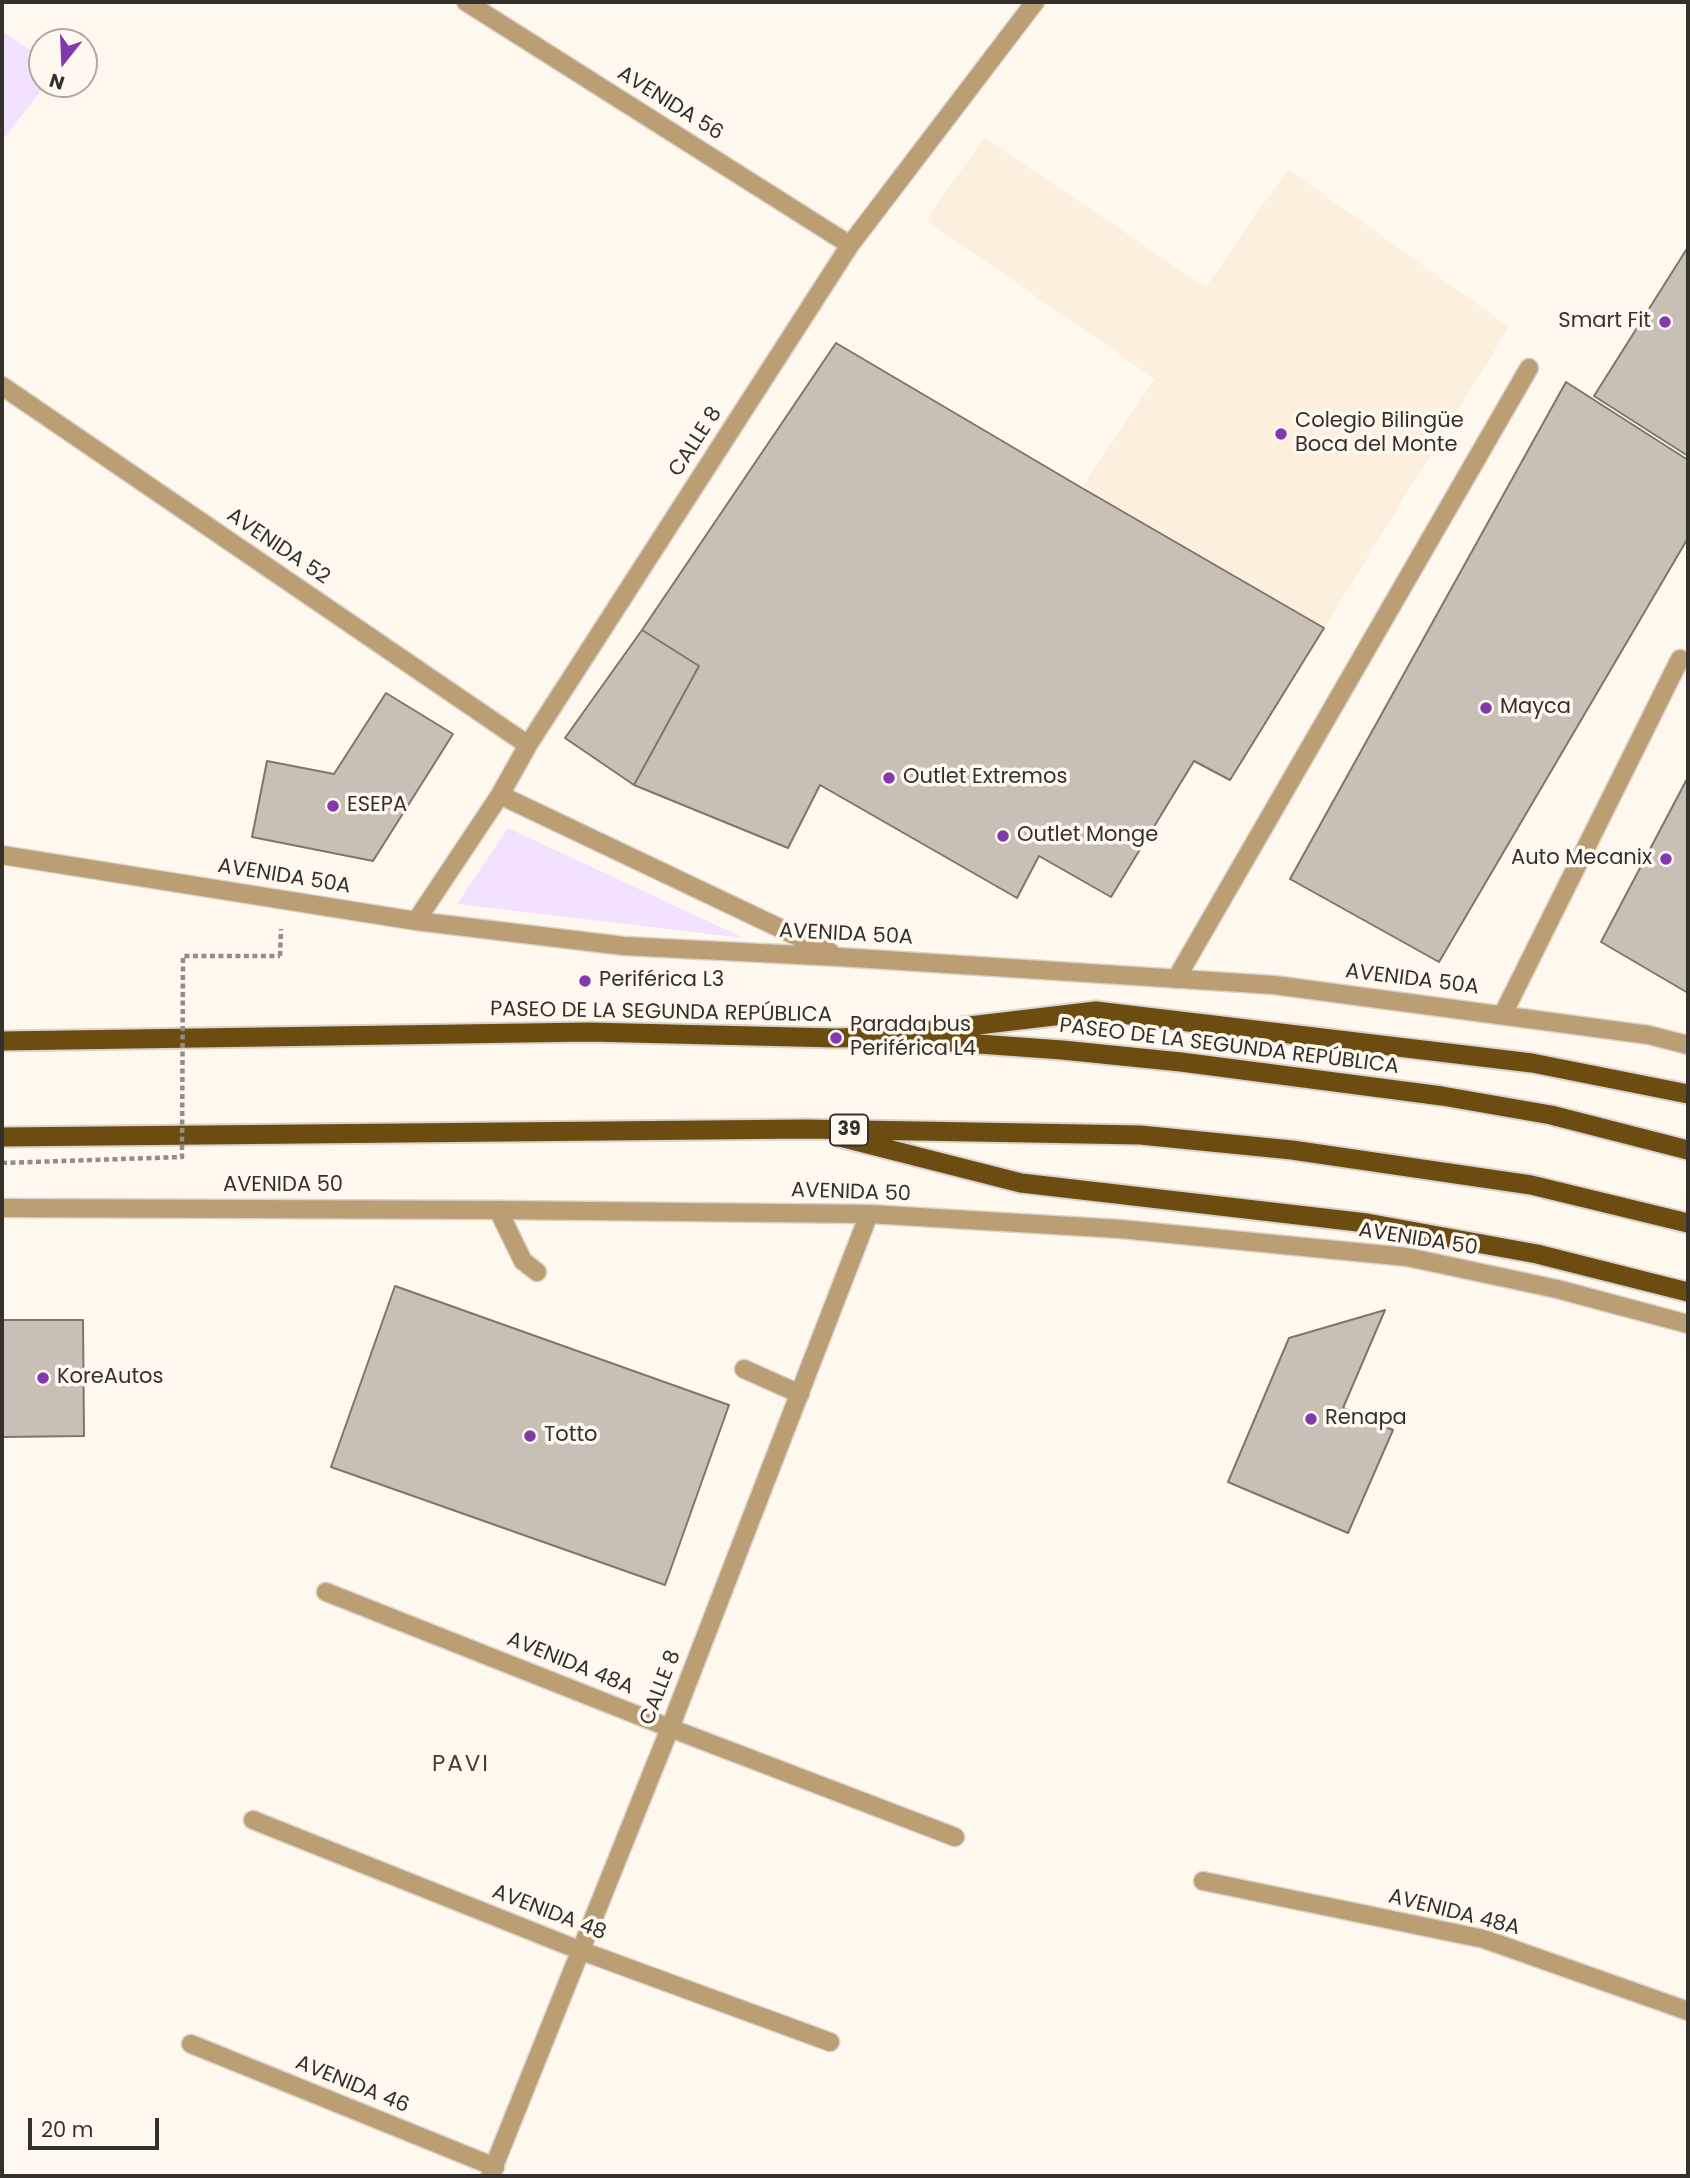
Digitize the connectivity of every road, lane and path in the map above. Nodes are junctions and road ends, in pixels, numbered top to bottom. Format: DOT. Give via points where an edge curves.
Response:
graph roads {
  1 [pos="466,2"];
  2 [pos="1035,2"];
  3 [pos="849,246"];
  4 [pos="1529,368"];
  5 [pos="2,386"];
  6 [pos="1680,659"];
  7 [pos="528,745"];
  8 [pos="500,795"];
  9 [pos="2,856"];
  10 [pos="416,921"];
  11 [pos="280,956"];
  12 [pos="839,957"];
  13 [pos="1176,979"];
  14 [pos="1503,1014"];
  15 [pos="882,1037"];
  16 [pos="2,1041"];
  17 [pos="1688,1045"];
  18 [pos="1688,1094"];
  19 [pos="805,1129"];
  20 [pos="2,1137"];
  21 [pos="1688,1150"];
  22 [pos="2,1163"];
  23 [pos="2,1208"];
  24 [pos="498,1210"];
  25 [pos="869,1214"];
  26 [pos="1688,1223"];
  27 [pos="537,1272"];
  28 [pos="1688,1292"];
  29 [pos="1688,1324"];
  30 [pos="744,1369"];
  31 [pos="800,1394"];
  32 [pos="326,1592"];
  33 [pos="670,1728"];
  34 [pos="253,1820"];
  35 [pos="955,1837"];
  36 [pos="1203,1881"];
  37 [pos="579,1950"];
  38 [pos="1688,2011"];
  39 [pos="830,2042"];
  40 [pos="191,2044"];
  41 [pos="493,2172"];
  1 -- 3 [label="street, AVENIDA 56"];
  2 -- 3 [label="street, CALLE 8"];
  3 -- 7 [label="street, CALLE 8"];
  4 -- 13 [label="street"];
  5 -- 7 [label="street, AVENIDA 52"];
  6 -- 14 [label="street"];
  7 -- 8 [label="street, CALLE 8"];
  8 -- 10 [label="street, CALLE 8"];
  8 -- 12 [label="street"];
  9 -- 10 [label="street, AVENIDA 50A"];
  10 -- 12 [label="street, AVENIDA 50A" via="624,946"];
  11 -- 22 [label="path, bridge" via="183,956 181,1157"];
  12 -- 13 [label="street, AVENIDA 50A"];
  13 -- 14 [label="street, AVENIDA 50A" via="1274,985"];
  14 -- 17 [label="street, AVENIDA 50A"];
  15 -- 16 [label="highway, PASEO DE LA SEGUNDA REPÚBLICA" via="589,1032"];
  15 -- 18 [label="highway" via="1096,1011 1532,1063"];
  15 -- 21 [label="highway, PASEO DE LA SEGUNDA REPÚBLICA" via="1181,1062 1442,1096 1551,1115"];
  19 -- 20 [label="highway, 39"];
  19 -- 26 [label="highway, 39" via="1140,1135 1292,1150 1531,1185"];
  19 -- 28 [label="highway" via="1021,1183 1367,1223 1537,1254"];
  23 -- 24 [label="street, AVENIDA 50"];
  24 -- 25 [label="street, AVENIDA 50"];
  24 -- 27 [label="street" via="523,1261"];
  25 -- 29 [label="street, AVENIDA 50" via="1120,1229 1407,1257 1557,1289"];
  25 -- 31 [label="street, CALLE 8"];
  30 -- 31 [label="street"];
  31 -- 33 [label="street, CALLE 8"];
  32 -- 33 [label="street, AVENIDA 48A"];
  33 -- 35 [label="street, AVENIDA 48A"];
  33 -- 37 [label="street, CALLE 8"];
  34 -- 37 [label="street, AVENIDA 48"];
  36 -- 38 [label="street, AVENIDA 48A" via="1484,1939"];
  37 -- 39 [label="street, AVENIDA 48"];
  37 -- 41 [label="street, CALLE 8"];
  40 -- 41 [label="street, AVENIDA 46"];
}
